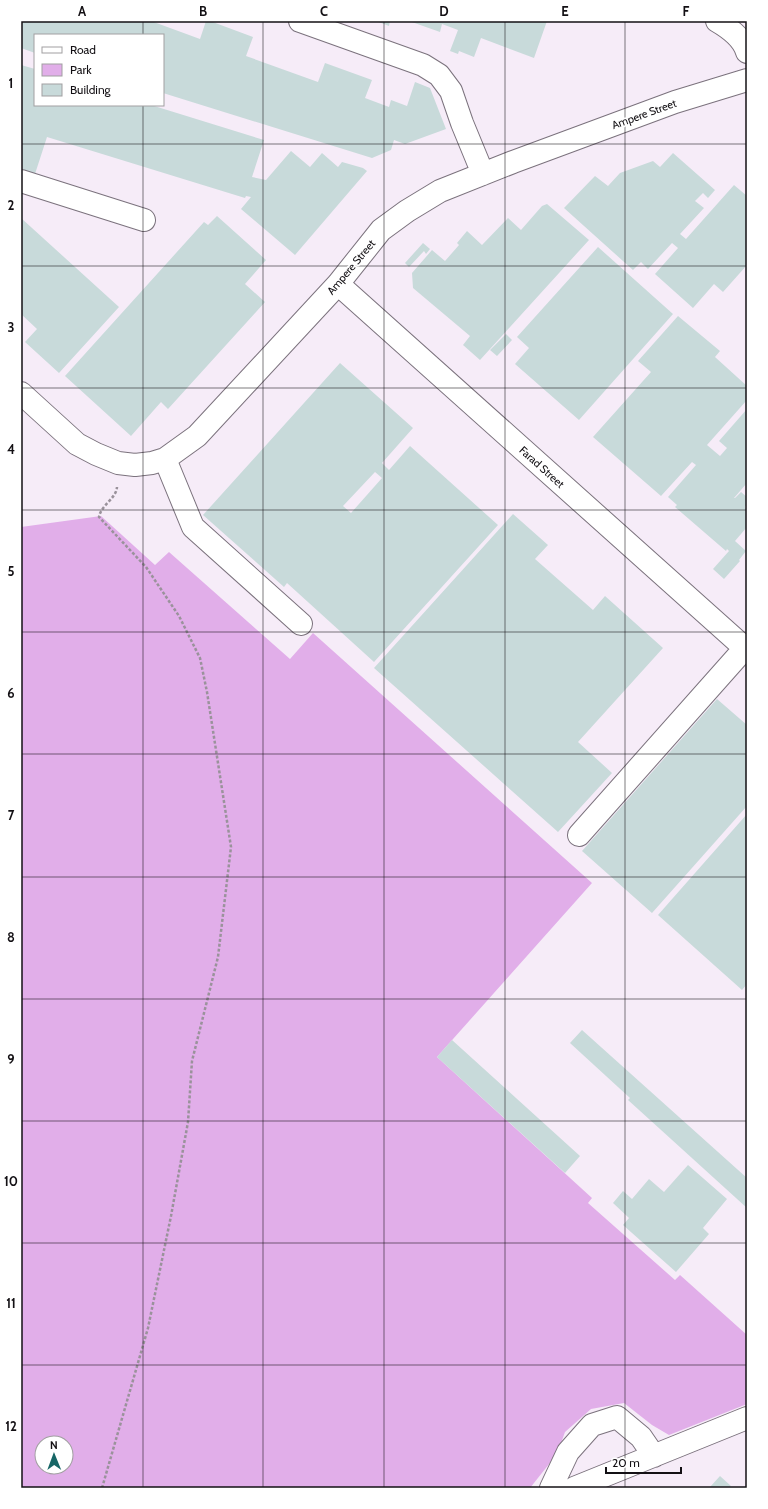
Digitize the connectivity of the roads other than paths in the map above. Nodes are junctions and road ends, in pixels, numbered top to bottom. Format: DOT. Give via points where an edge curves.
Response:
graph roads {
  1 [pos="300,21"];
  2 [pos="718,21"];
  3 [pos="747,52"];
  4 [pos="744,81"];
  5 [pos="483,174"];
  6 [pos="21,181"];
  7 [pos="144,220"];
  8 [pos="338,284"];
  9 [pos="21,392"];
  10 [pos="165,459"];
  11 [pos="302,624"];
  12 [pos="746,649"];
  13 [pos="579,835"];
  14 [pos="747,1418"];
  15 [pos="654,1456"];
  16 [pos="551,1488"];
  17 [pos="574,1488"];
  1 -- 5 [label="street" via="423,65 439,75 451,91"];
  2 -- 3 [label="street" via="730,28"];
  4 -- 5 [label="street, Ampere Street" via="675,102"];
  5 -- 8 [label="street, Ampere Street" via="440,191 407,211 382,230"];
  6 -- 7 [label="street"];
  8 -- 10 [label="street, Ampere Street" via="197,436"];
  8 -- 12 [label="street, Farad Street"];
  9 -- 10 [label="street, Ampere Street" via="77,444 96,454 118,463 135,465"];
  10 -- 11 [label="street" via="194,527"];
  12 -- 13 [label="street"];
  14 -- 15 [label="street"];
  15 -- 16 [label="street" via="641,1437 617,1417 592,1425 568,1452"];
  15 -- 17 [label="street"];
}
